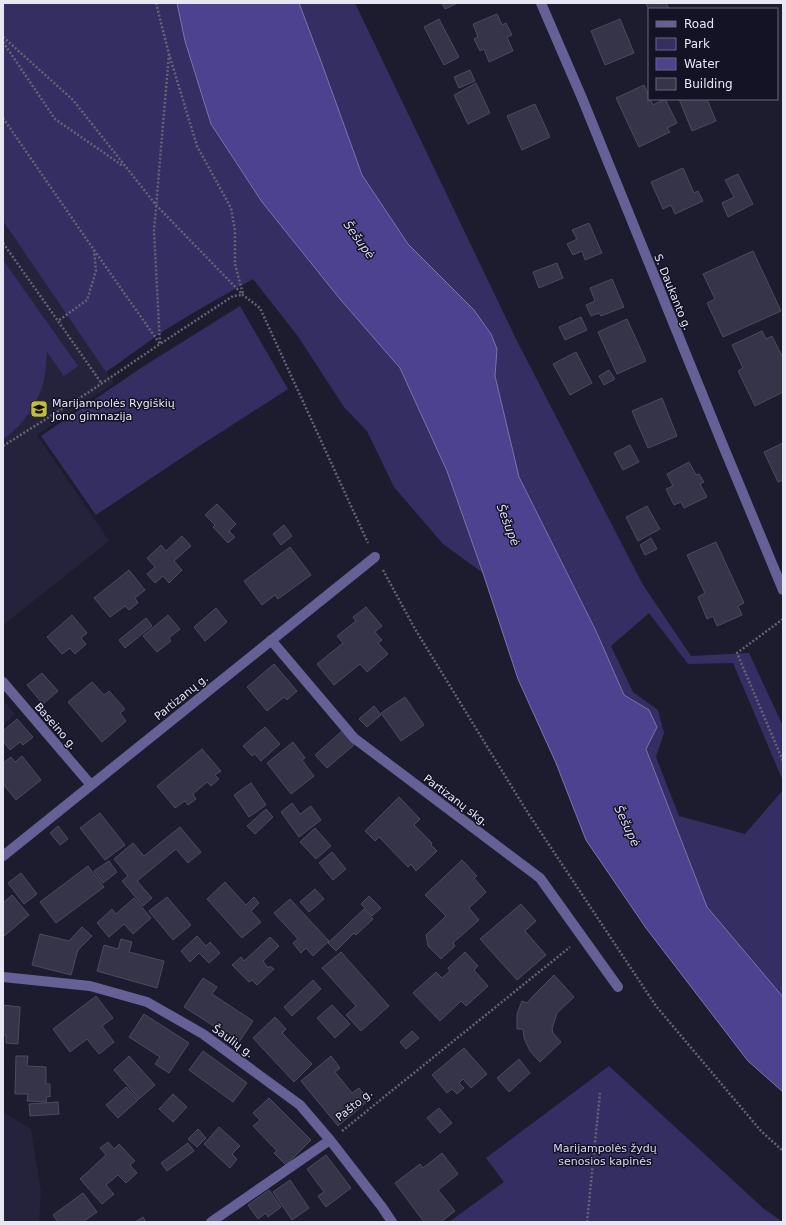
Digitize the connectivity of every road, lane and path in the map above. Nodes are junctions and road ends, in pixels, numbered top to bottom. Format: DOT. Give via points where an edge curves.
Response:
graph roads {
  1 [pos="156,3"];
  2 [pos="541,3"];
  3 [pos="3,37"];
  4 [pos="3,42"];
  5 [pos="169,54"];
  6 [pos="3,118"];
  7 [pos="127,168"];
  8 [pos="156,205"];
  9 [pos="3,243"];
  10 [pos="94,250"];
  11 [pos="243,295"];
  12 [pos="58,320"];
  13 [pos="160,344"];
  14 [pos="102,384"];
  15 [pos="3,446"];
  16 [pos="375,557"];
  17 [pos="783,590"];
  18 [pos="783,619"];
  19 [pos="271,640"];
  20 [pos="3,682"];
  21 [pos="783,761"];
  22 [pos="91,785"];
  23 [pos="3,856"];
  24 [pos="558,957"];
  25 [pos="3,977"];
  26 [pos="618,987"];
  27 [pos="600,1092"];
  28 [pos="330,1140"];
  29 [pos="783,1151"];
  30 [pos="211,1222"];
  31 [pos="392,1222"];
  32 [pos="587,1222"];
  1 -- 5 [label="path"];
  2 -- 17 [label="street, S. Daukanto g."];
  3 -- 7 [label="path" via="73,100"];
  4 -- 7 [label="path" via="55,118"];
  5 -- 8 [label="path"];
  5 -- 11 [label="path" via="197,146 231,208 235,231 235,264"];
  6 -- 10 [label="path"];
  7 -- 8 [label="path"];
  8 -- 11 [label="path"];
  8 -- 13 [label="path" via="154,231"];
  9 -- 12 [label="path"];
  10 -- 12 [label="path" via="96,271 87,300"];
  10 -- 13 [label="path"];
  11 -- 13 [label="path" via="233,296"];
  11 -- 16 [label="path" via="260,308"];
  12 -- 14 [label="path"];
  13 -- 14 [label="path"];
  14 -- 15 [label="path"];
  16 -- 19 [label="street, Partizanų g."];
  16 -- 29 [label="path" via="415,629 526,810 656,1006 761,1132"];
  18 -- 21 [label="path" via="737,653"];
  19 -- 22 [label="street, Partizanų g."];
  19 -- 26 [label="street, Partizanų skg." via="354,738 540,878"];
  20 -- 22 [label="street, Baseino g."];
  22 -- 23 [label="street, Partizanų g."];
  24 -- 28 [label="path, Pašto g."];
  25 -- 28 [label="street, Šaulių g." via="90,986 147,1002 203,1034 300,1105"];
  27 -- 32 [label="path"];
  28 -- 30 [label="street"];
  28 -- 31 [label="street, Šaulių g."];
}
